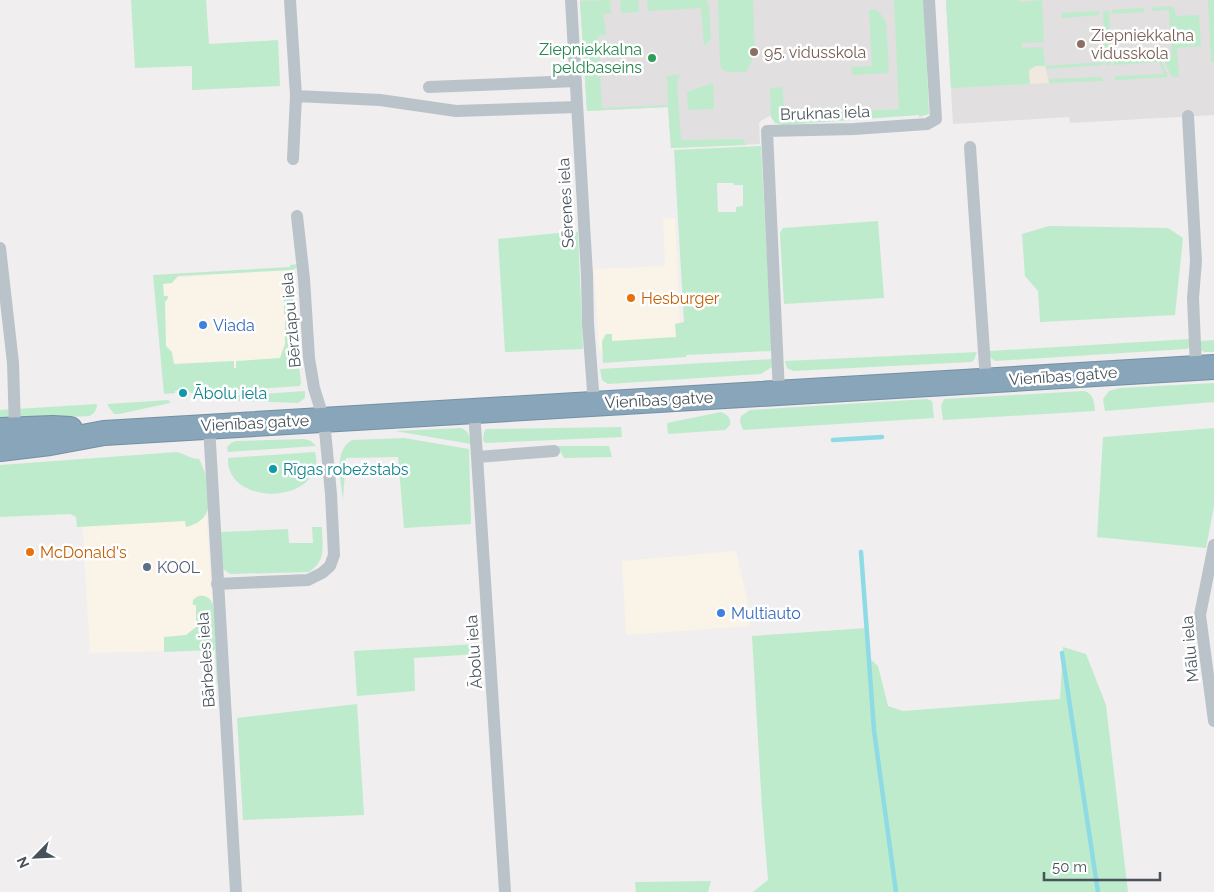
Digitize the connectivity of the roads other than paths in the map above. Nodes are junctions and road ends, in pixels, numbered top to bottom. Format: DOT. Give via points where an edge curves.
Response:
graph roads {
  1 [pos="290,0"];
  2 [pos="571,0"];
  3 [pos="930,0"];
  4 [pos="576,81"];
  5 [pos="429,87"];
  6 [pos="296,96"];
  7 [pos="577,107"];
  8 [pos="1188,116"];
  9 [pos="970,147"];
  10 [pos="293,159"];
  11 [pos="297,216"];
  12 [pos="0,248"];
  13 [pos="1205,368"];
  14 [pos="986,381"];
  15 [pos="780,393"];
  16 [pos="594,404"];
  17 [pos="474,410"];
  18 [pos="324,420"];
  19 [pos="209,426"];
  20 [pos="8,429"];
  21 [pos="104,433"];
  22 [pos="0,449"];
  23 [pos="554,451"];
  24 [pos="478,457"];
  25 [pos="1214,545"];
  26 [pos="217,584"];
  27 [pos="1214,721"];
  28 [pos="236,892"];
  29 [pos="505,892"];
  1 -- 6 [label="street"];
  2 -- 4 [label="street, Sērenes iela"];
  3 -- 15 [label="street, Bruknas iela" via="936,119 927,124 767,131"];
  4 -- 5 [label="street"];
  4 -- 7 [label="street, Sērenes iela"];
  6 -- 7 [label="street" via="380,100 456,111"];
  6 -- 10 [label="street"];
  7 -- 16 [label="street, Sērenes iela"];
  8 -- 13 [label="street" via="1196,261 1193,298"];
  9 -- 14 [label="street"];
  11 -- 18 [label="street, Bērzlapu iela" via="309,358"];
  12 -- 20 [label="street" via="13,363"];
  13 -- 14 [label="highway, Vienības gatve"];
  14 -- 15 [label="highway, Vienības gatve"];
  15 -- 16 [label="highway, Vienības gatve"];
  16 -- 17 [label="highway, Vienības gatve"];
  17 -- 18 [label="highway, Vienības gatve"];
  17 -- 24 [label="street, Ābolu iela"];
  18 -- 19 [label="highway, Vienības gatve"];
  18 -- 26 [label="street, Bērzlapu iela" via="334,555 330,566 308,580"];
  19 -- 21 [label="highway, Vienības gatve"];
  19 -- 26 [label="street, Bārbeles iela"];
  20 -- 21 [label="highway, Vienības gatve" via="53,428"];
  21 -- 22 [label="highway, Vienības gatve"];
  23 -- 24 [label="street"];
  24 -- 29 [label="street, Ābolu iela"];
  25 -- 27 [label="street, Mālu iela" via="1200,615"];
  26 -- 28 [label="street, Bārbeles iela"];
}
